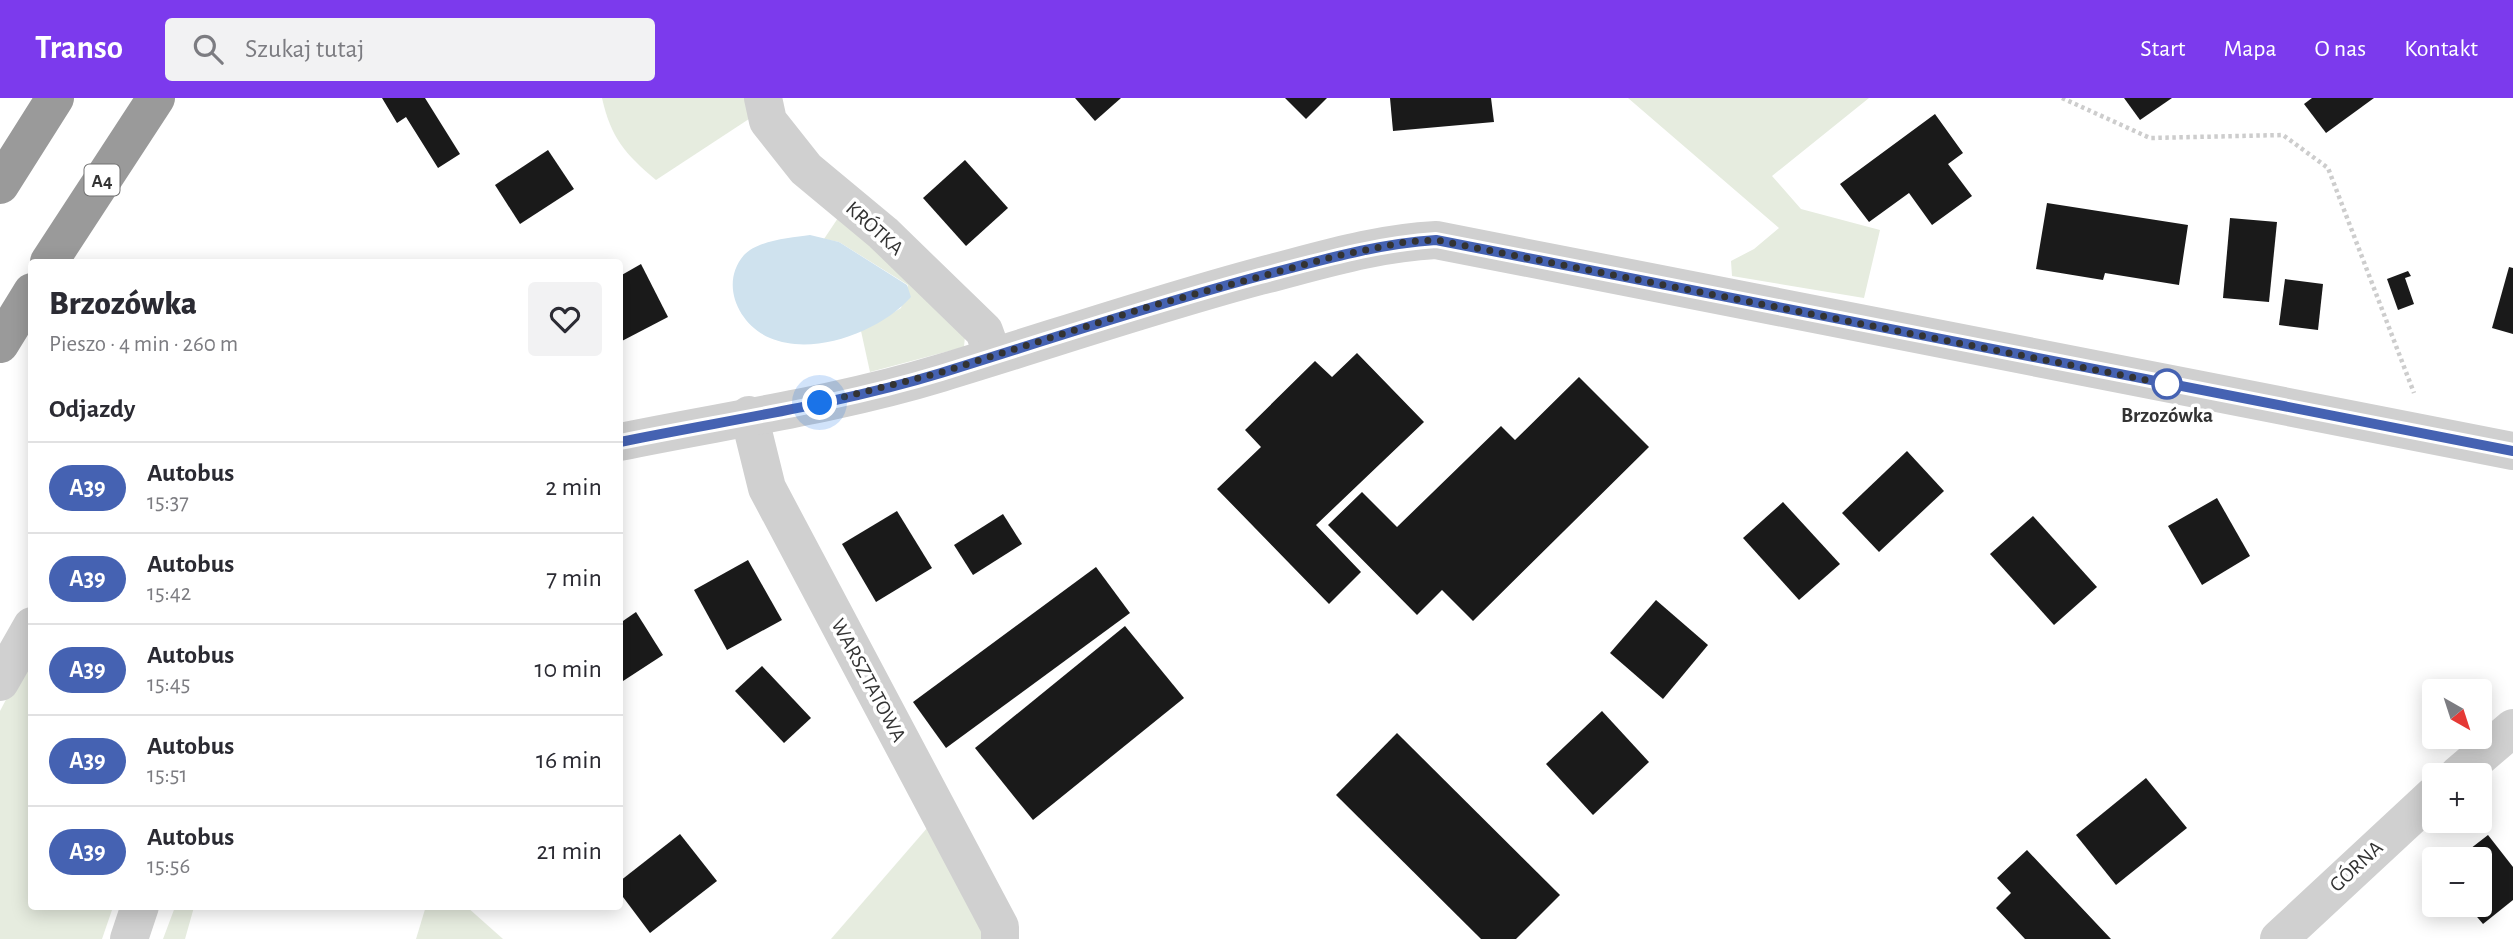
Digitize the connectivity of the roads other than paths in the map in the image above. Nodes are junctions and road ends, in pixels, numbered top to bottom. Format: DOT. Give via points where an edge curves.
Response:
graph roads {
  1 [pos="55,98"];
  2 [pos="156,98"];
  3 [pos="763,98"];
  4 [pos="0,185"];
  5 [pos="51,259"];
  6 [pos="28,298"];
  7 [pos="0,344"];
  8 [pos="993,356"];
  9 [pos="749,415"];
  10 [pos="623,441"];
  11 [pos="2513,451"];
  12 [pos="28,633"];
  13 [pos="0,682"];
  14 [pos="2513,728"];
  15 [pos="2472,763"];
  16 [pos="2422,806"];
  17 [pos="138,910"];
  18 [pos="129,939"];
  19 [pos="1000,939"];
  20 [pos="2279,939"];
  1 -- 4 [label="highway"];
  2 -- 5 [label="highway, A4"];
  3 -- 8 [label="street, KRÓTKA" via="768,121 806,169 883,233 984,331"];
  6 -- 7 [label="highway"];
  8 -- 9 [label="street" via="843,399"];
  8 -- 11 [label="street" via="1151,306 1336,256 1436,240"];
  9 -- 10 [label="street"];
  9 -- 19 [label="street, WARSZTATOWA" via="767,488 1000,927"];
  12 -- 13 [label="street"];
  14 -- 15 [label="street"];
  16 -- 20 [label="street, GÓRNA"];
  17 -- 18 [label="street"];
}
